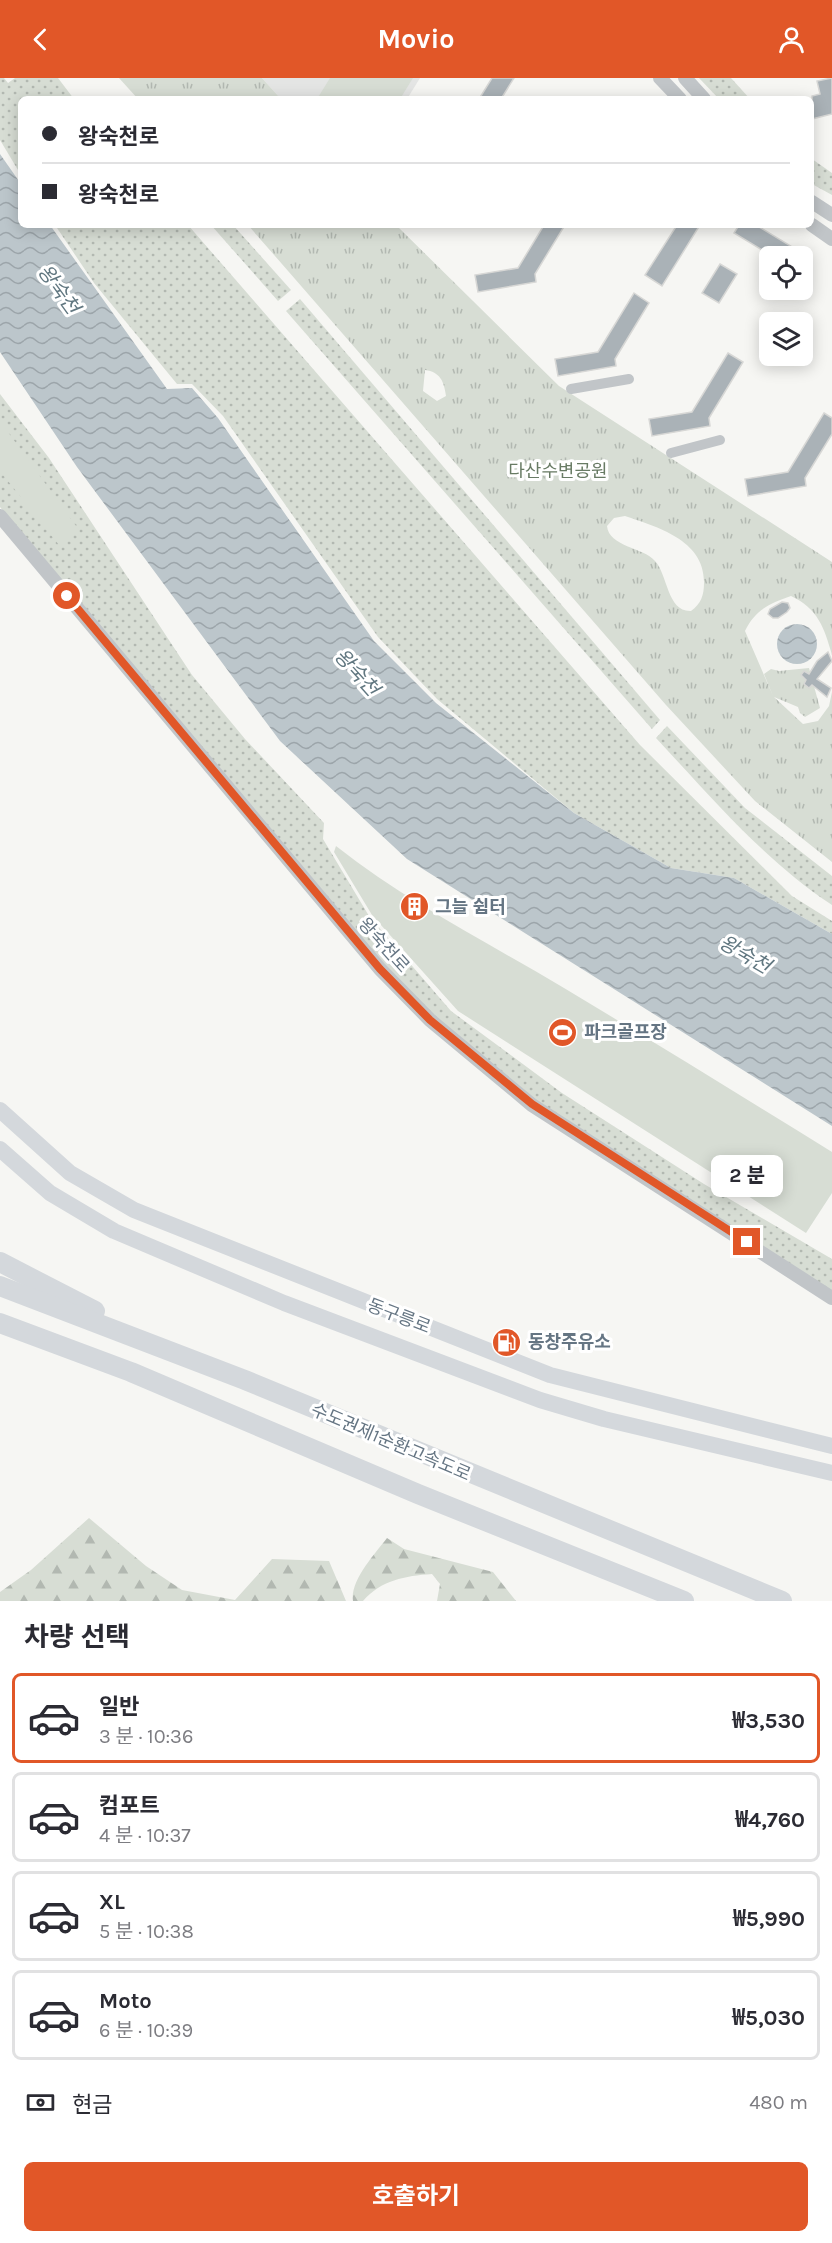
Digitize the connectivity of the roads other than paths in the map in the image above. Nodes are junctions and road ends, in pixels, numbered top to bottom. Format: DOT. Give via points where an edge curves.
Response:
graph roads {
  1 [pos="660,78"];
  2 [pos="685,78"];
  3 [pos="677,96"];
  4 [pos="701,96"];
  5 [pos="814,203"];
  6 [pos="832,215"];
  7 [pos="814,226"];
  8 [pos="832,238"];
  9 [pos="629,379"];
  10 [pos="571,389"];
  11 [pos="720,440"];
  12 [pos="671,453"];
  13 [pos="0,516"];
  14 [pos="0,1110"];
  15 [pos="0,1149"];
  16 [pos="0,1262"];
  17 [pos="0,1286"];
  18 [pos="832,1298"];
  19 [pos="0,1323"];
  20 [pos="152,1344"];
  21 [pos="832,1446"];
  22 [pos="832,1473"];
  23 [pos="684,1601"];
  24 [pos="782,1601"];
  1 -- 3 [label="street"];
  2 -- 4 [label="street"];
  5 -- 6 [label="street"];
  7 -- 8 [label="street"];
  9 -- 10 [label="street"];
  11 -- 12 [label="street"];
  13 -- 18 [label="street, 왕숙천로" via="380,969 430,1020 532,1104"];
  14 -- 21 [label="main road, 동구릉로" via="70,1173 134,1210 265,1263 550,1375"];
  15 -- 22 [label="main road, 동구릉로" via="51,1193 114,1231 284,1303 540,1400"];
  16 -- 20 [label="highway" via="49,1285"];
  17 -- 20 [label="highway, 수도권제1순환고속도로"];
  19 -- 23 [label="highway, 수도권제1순환고속도로" via="164,1385 418,1494"];
  20 -- 24 [label="highway, 수도권제1순환고속도로"];
}
